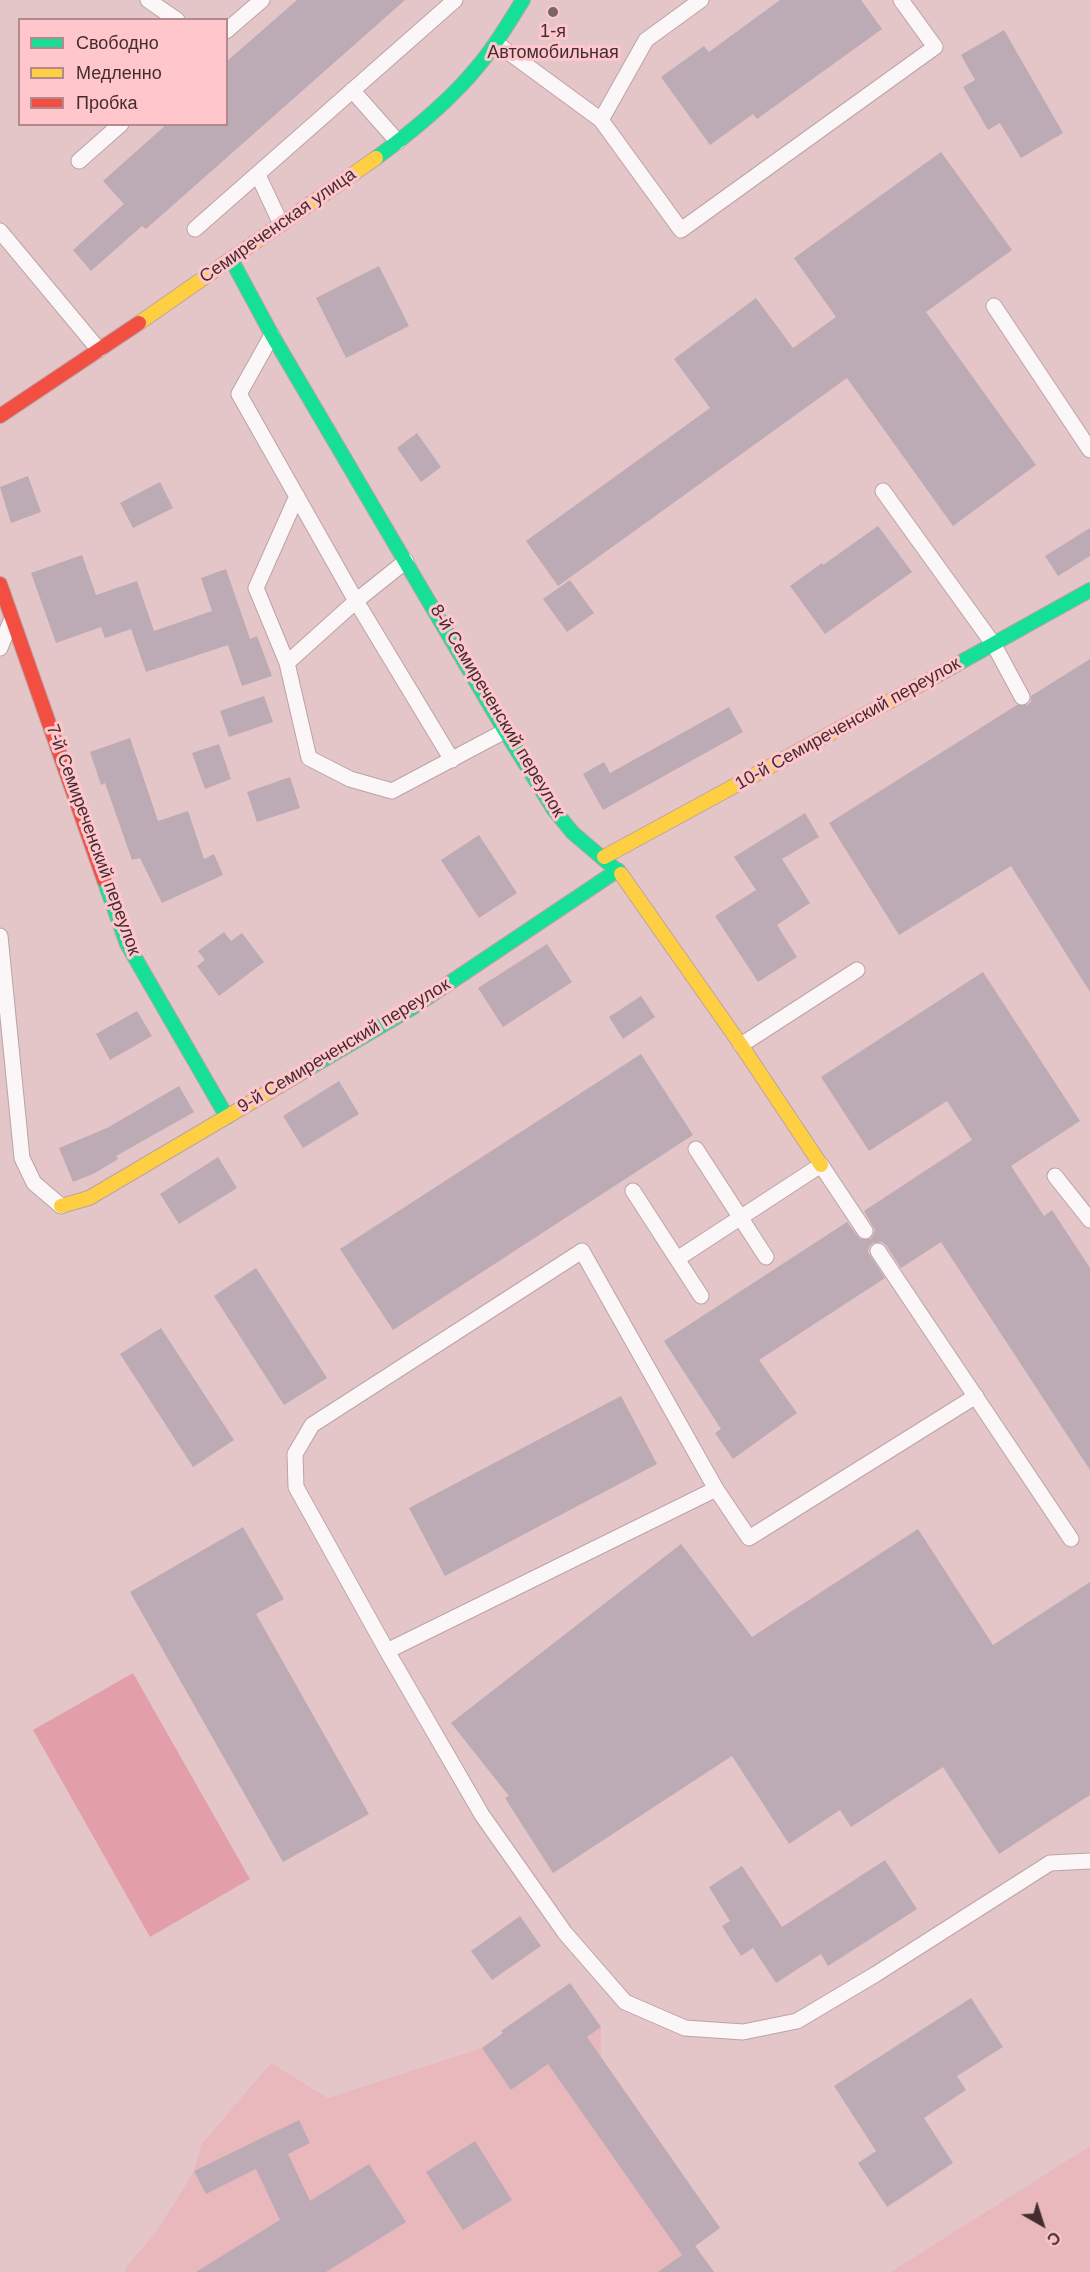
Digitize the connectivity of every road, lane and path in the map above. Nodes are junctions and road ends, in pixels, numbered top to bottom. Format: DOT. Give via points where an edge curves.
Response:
graph roads {
  1 [pos="148,0"];
  2 [pos="262,0"];
  3 [pos="454,0"];
  4 [pos="523,0"];
  5 [pos="701,0"];
  6 [pos="901,0"];
  7 [pos="174,18"];
  8 [pos="228,29"];
  9 [pos="496,43"];
  10 [pos="352,90"];
  11 [pos="601,120"];
  12 [pos="119,126"];
  13 [pos="398,142"];
  14 [pos="80,161"];
  15 [pos="258,175"];
  16 [pos="281,224"];
  17 [pos="195,229"];
  18 [pos="0,231"];
  19 [pos="231,259"];
  20 [pos="994,306"];
  21 [pos="272,335"];
  22 [pos="99,350"];
  23 [pos="0,416"];
  24 [pos="1090,450"];
  25 [pos="883,491"];
  26 [pos="297,496"];
  27 [pos="406,561"];
  28 [pos="0,584"];
  29 [pos="1090,590"];
  30 [pos="356,601"];
  31 [pos="12,618"];
  32 [pos="994,645"];
  33 [pos="0,648"];
  34 [pos="287,663"];
  35 [pos="1022,697"];
  36 [pos="505,731"];
  37 [pos="452,760"];
  38 [pos="604,857"];
  39 [pos="618,870"];
  40 [pos="0,936"];
  41 [pos="857,969"];
  42 [pos="741,1045"];
  43 [pos="227,1117"];
  44 [pos="696,1149"];
  45 [pos="821,1165"];
  46 [pos="1055,1176"];
  47 [pos="633,1191"];
  48 [pos="61,1206"];
  49 [pos="741,1218"];
  50 [pos="1090,1220"];
  51 [pos="865,1232"];
  52 [pos="878,1251"];
  53 [pos="766,1257"];
  54 [pos="677,1259"];
  55 [pos="701,1296"];
  56 [pos="976,1396"];
  57 [pos="716,1489"];
  58 [pos="1071,1539"];
  59 [pos="387,1651"];
  60 [pos="1090,1861"];
  1 -- 7 [label="lane"];
  2 -- 8 [label="lane"];
  3 -- 10 [label="lane"];
  4 -- 9 [label="street, Семиреченская улица"];
  5 -- 11 [label="lane" via="646,40"];
  6 -- 11 [label="lane" via="935,47 681,230"];
  9 -- 11 [label="lane"];
  9 -- 13 [label="street, Семиреченская улица" via="473,74"];
  10 -- 13 [label="lane"];
  10 -- 15 [label="lane"];
  12 -- 14 [label="lane"];
  13 -- 16 [label="street, Семиреченская улица"];
  15 -- 16 [label="lane"];
  15 -- 17 [label="lane"];
  16 -- 19 [label="street, Семиреченская улица"];
  18 -- 22 [label="lane"];
  19 -- 21 [label="street, 8-й Семиреченский переулок"];
  19 -- 22 [label="street, Семиреченская улица"];
  20 -- 24 [label="lane"];
  21 -- 26 [label="lane" via="239,394"];
  21 -- 27 [label="street, 8-й Семиреченский переулок"];
  22 -- 23 [label="street, Семиреченская улица"];
  25 -- 32 [label="lane"];
  26 -- 30 [label="lane"];
  26 -- 34 [label="lane" via="256,588"];
  27 -- 30 [label="lane"];
  27 -- 36 [label="street, 8-й Семиреченский переулок"];
  28 -- 31 [label="street, 7-й Семиреченский переулок"];
  29 -- 32 [label="street, 10-й Семиреченский переулок"];
  30 -- 34 [label="lane"];
  30 -- 37 [label="lane"];
  31 -- 33 [label="lane"];
  31 -- 43 [label="street, 7-й Семиреченский переулок" via="127,944"];
  32 -- 35 [label="lane"];
  32 -- 38 [label="street, 10-й Семиреченский переулок"];
  34 -- 37 [label="lane" via="309,758 350,778 392,791"];
  36 -- 37 [label="lane"];
  36 -- 38 [label="street, 8-й Семиреченский переулок" via="554,810 573,832"];
  38 -- 39 [label="street, 8-й Семиреченский переулок"];
  39 -- 42 [label="street, 8-й Семиреченский переулок"];
  39 -- 43 [label="street, 9-й Семиреченский переулок" via="412,1008"];
  40 -- 48 [label="lane" via="22,1158 34,1183"];
  41 -- 42 [label="lane"];
  42 -- 45 [label="street, 8-й Семиреченский переулок"];
  43 -- 48 [label="street, 9-й Семиреченский переулок" via="89,1198"];
  44 -- 49 [label="lane"];
  45 -- 49 [label="lane"];
  45 -- 51 [label="lane"];
  46 -- 50 [label="lane"];
  47 -- 54 [label="lane"];
  49 -- 53 [label="lane"];
  49 -- 54 [label="lane"];
  52 -- 56 [label="lane"];
  54 -- 55 [label="lane"];
  56 -- 57 [label="lane" via="748,1538"];
  56 -- 58 [label="lane"];
  57 -- 59 [label="lane"];
  57 -- 59 [label="lane" via="582,1251 312,1425 295,1454 296,1487"];
  59 -- 60 [label="lane" via="483,1815 565,1933 625,2002 685,2028 743,2032 797,2021 1050,1863"];
}
